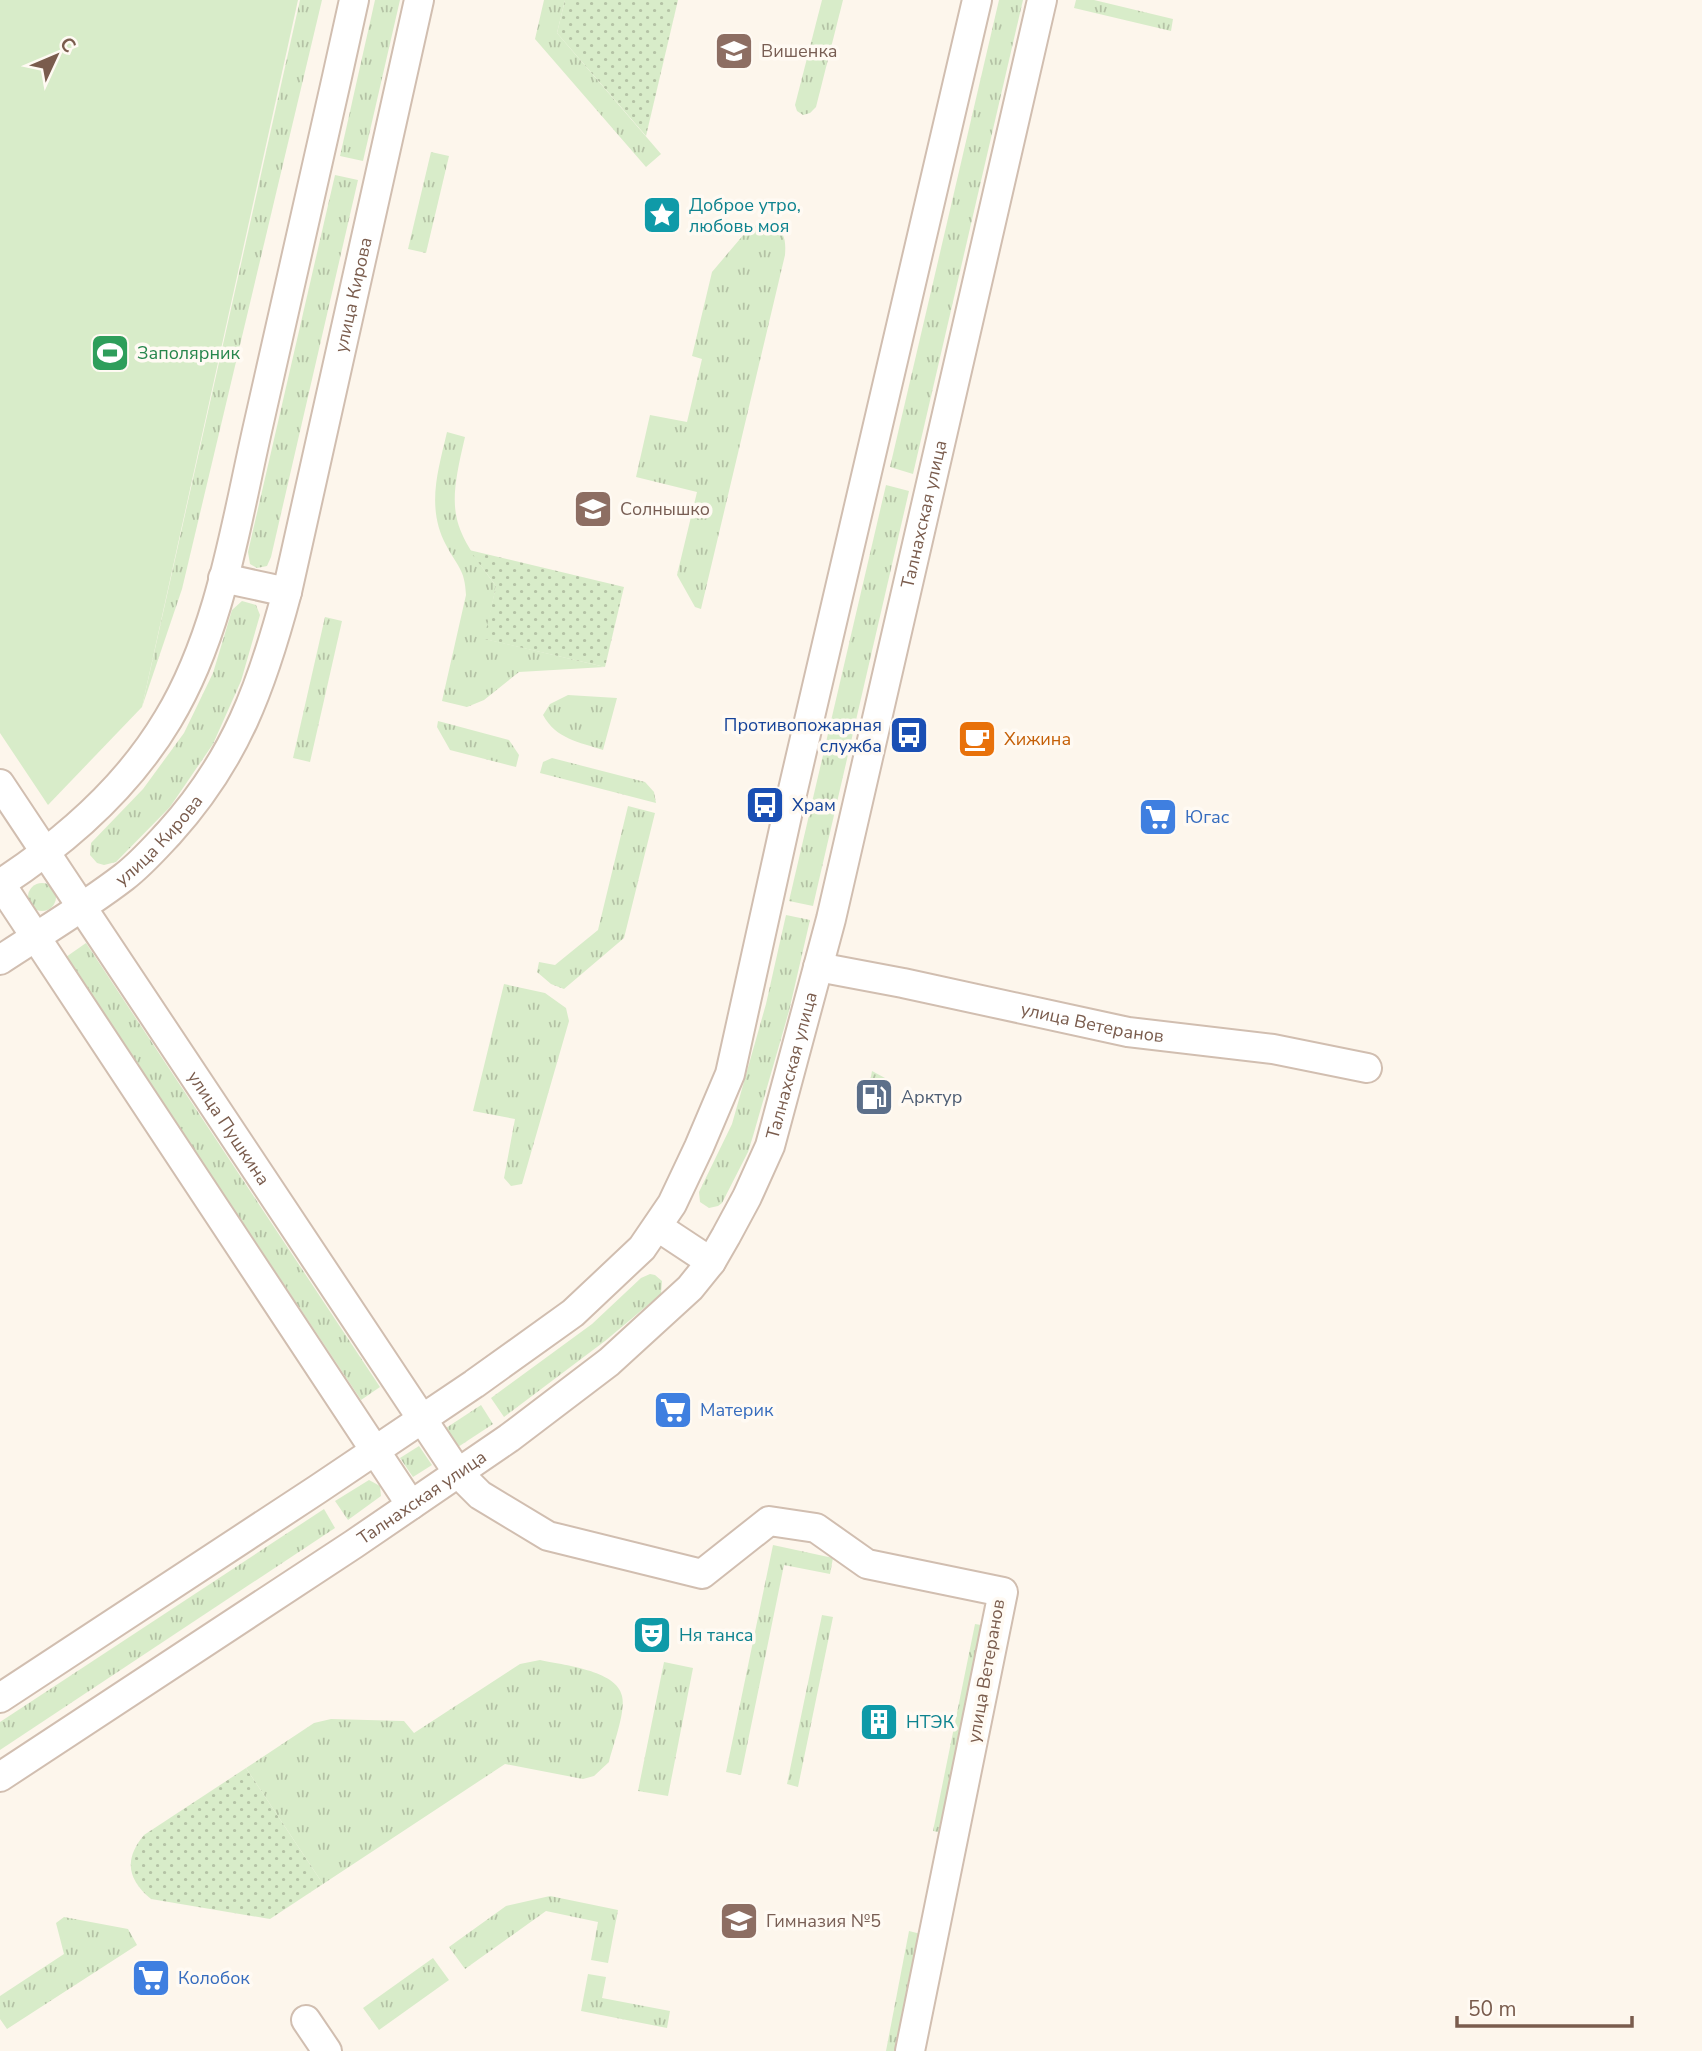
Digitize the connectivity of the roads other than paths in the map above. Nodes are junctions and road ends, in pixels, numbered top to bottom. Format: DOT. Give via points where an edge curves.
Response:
graph roads {
  1 [pos="355,0"];
  2 [pos="419,0"];
  3 [pos="977,0"];
  4 [pos="1042,0"];
  5 [pos="223,578"];
  6 [pos="287,592"];
  7 [pos="0,784"];
  8 [pos="46,854"];
  9 [pos="0,884"];
  10 [pos="81,906"];
  11 [pos="36,937"];
  12 [pos="0,960"];
  13 [pos="818,967"];
  14 [pos="1367,1068"];
  15 [pos="657,1227"];
  16 [pos="711,1262"];
  17 [pos="422,1418"];
  18 [pos="375,1450"];
  19 [pos="458,1473"];
  20 [pos="411,1505"];
  21 [pos="0,1698"];
  22 [pos="0,1777"];
  23 [pos="306,2020"];
  24 [pos="327,2051"];
  25 [pos="910,2051"];
  1 -- 5 [label="street"];
  2 -- 6 [label="street, улица Кирова"];
  3 -- 15 [label="street" via="730,1074"];
  4 -- 13 [label="street, Талнахская улица"];
  5 -- 6 [label="street"];
  5 -- 8 [label="street" via="191,672 169,718 132,770"];
  6 -- 10 [label="street, улица Кирова" via="253,702 227,757 194,805 150,853 125,877"];
  7 -- 8 [label="street, улица Пушкина"];
  8 -- 9 [label="street"];
  8 -- 10 [label="street, улица Пушкина"];
  9 -- 11 [label="street"];
  10 -- 11 [label="street, улица Кирова"];
  10 -- 17 [label="street, улица Пушкина"];
  11 -- 12 [label="street, улица Кирова"];
  11 -- 18 [label="street"];
  13 -- 14 [label="street, улица Ветеранов" via="1128,1032 1273,1049"];
  13 -- 16 [label="street, Талнахская улица" via="769,1146"];
  15 -- 16 [label="street"];
  15 -- 17 [label="street" via="642,1248 573,1313"];
  16 -- 19 [label="street, Талнахская улица" via="690,1288 609,1362"];
  17 -- 18 [label="street"];
  17 -- 19 [label="street, улица Пушкина"];
  18 -- 20 [label="street"];
  18 -- 21 [label="street"];
  19 -- 20 [label="street, Талнахская улица"];
  19 -- 25 [label="street, улица Ветеранов" via="480,1495 548,1536 702,1574 769,1521 816,1528 867,1564 1003,1592"];
  20 -- 22 [label="street, Талнахская улица"];
  23 -- 24 [label="street"];
}
